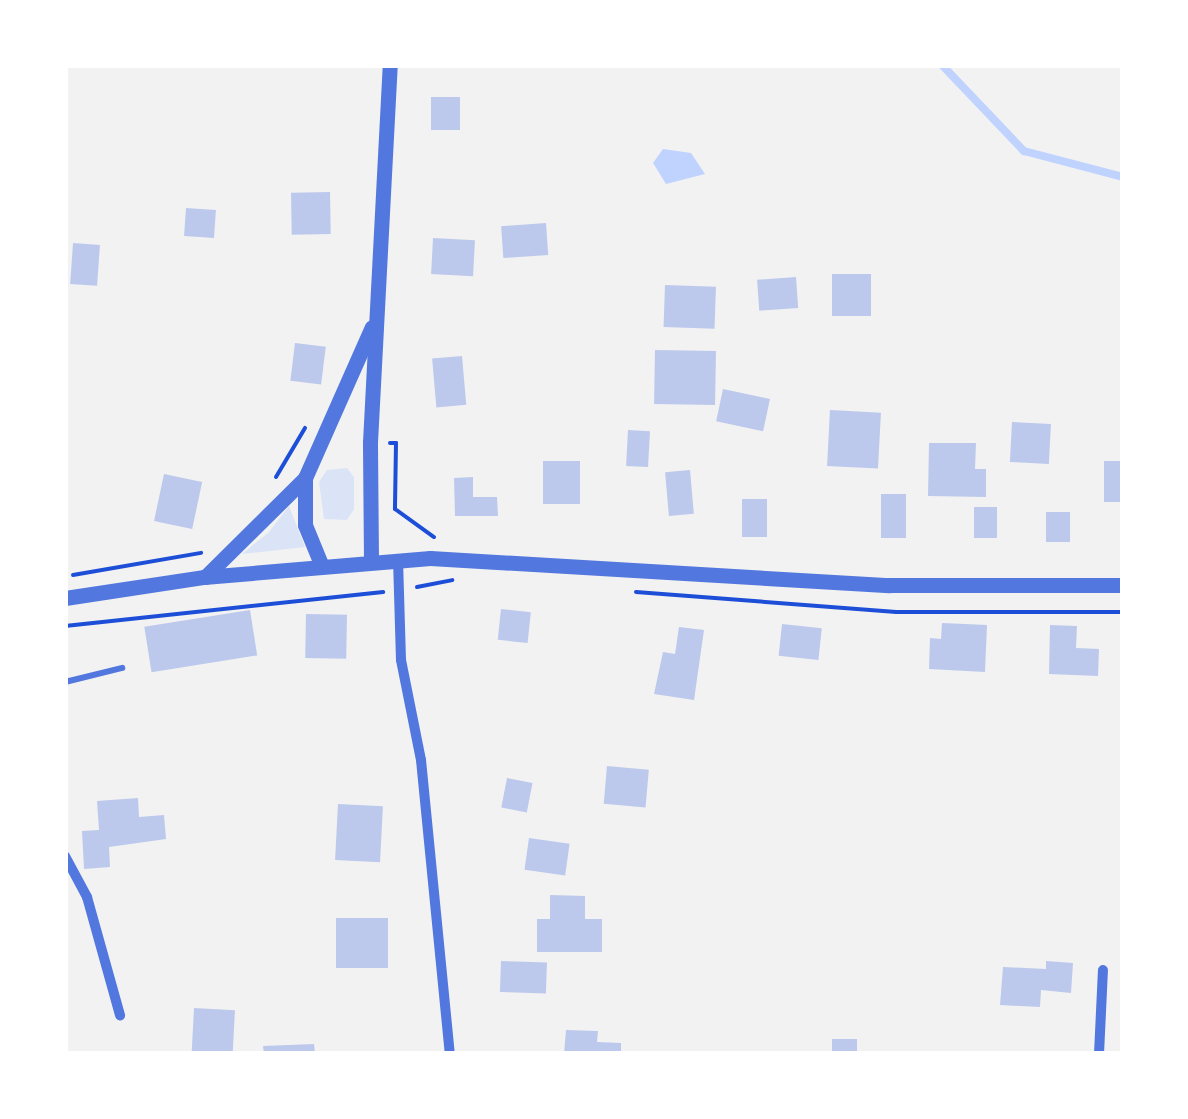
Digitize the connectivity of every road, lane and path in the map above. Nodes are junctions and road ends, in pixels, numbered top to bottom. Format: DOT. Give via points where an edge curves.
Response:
graph roads {
  1 [pos="390,65"];
  2 [pos="376,318"];
  3 [pos="302,426"];
  4 [pos="396,443"];
  5 [pos="305,478"];
  6 [pos="269,488"];
  7 [pos="431,535"];
  8 [pos="209,548"];
  9 [pos="398,559"];
  10 [pos="372,560"];
  11 [pos="321,564"];
  12 [pos="204,577"];
  13 [pos="65,578"];
  14 [pos="1123,585"];
  15 [pos="431,586"];
  16 [pos="398,590"];
  17 [pos="65,598"];
  18 [pos="65,626"];
  19 [pos="122,668"];
  20 [pos="65,682"];
  21 [pos="65,856"];
  22 [pos="1103,970"];
  23 [pos="120,1015"];
  24 [pos="450,1054"];
  25 [pos="1099,1054"];
  1 -- 2 [label="street"];
  2 -- 5 [label="street"];
  2 -- 10 [label="street"];
  3 -- 6 [label="path"];
  4 -- 7 [label="path" via="395,509"];
  5 -- 11 [label="street" via="305,525"];
  5 -- 12 [label="street"];
  8 -- 13 [label="path"];
  9 -- 10 [label="street"];
  9 -- 14 [label="street" via="889,585"];
  9 -- 16 [label="street"];
  10 -- 11 [label="street"];
  11 -- 12 [label="street"];
  12 -- 17 [label="street"];
  15 -- 16 [label="path"];
  16 -- 18 [label="path"];
  16 -- 24 [label="street"];
  19 -- 20 [label="lane"];
  21 -- 23 [label="street" via="87,897"];
  22 -- 25 [label="street"];
}
